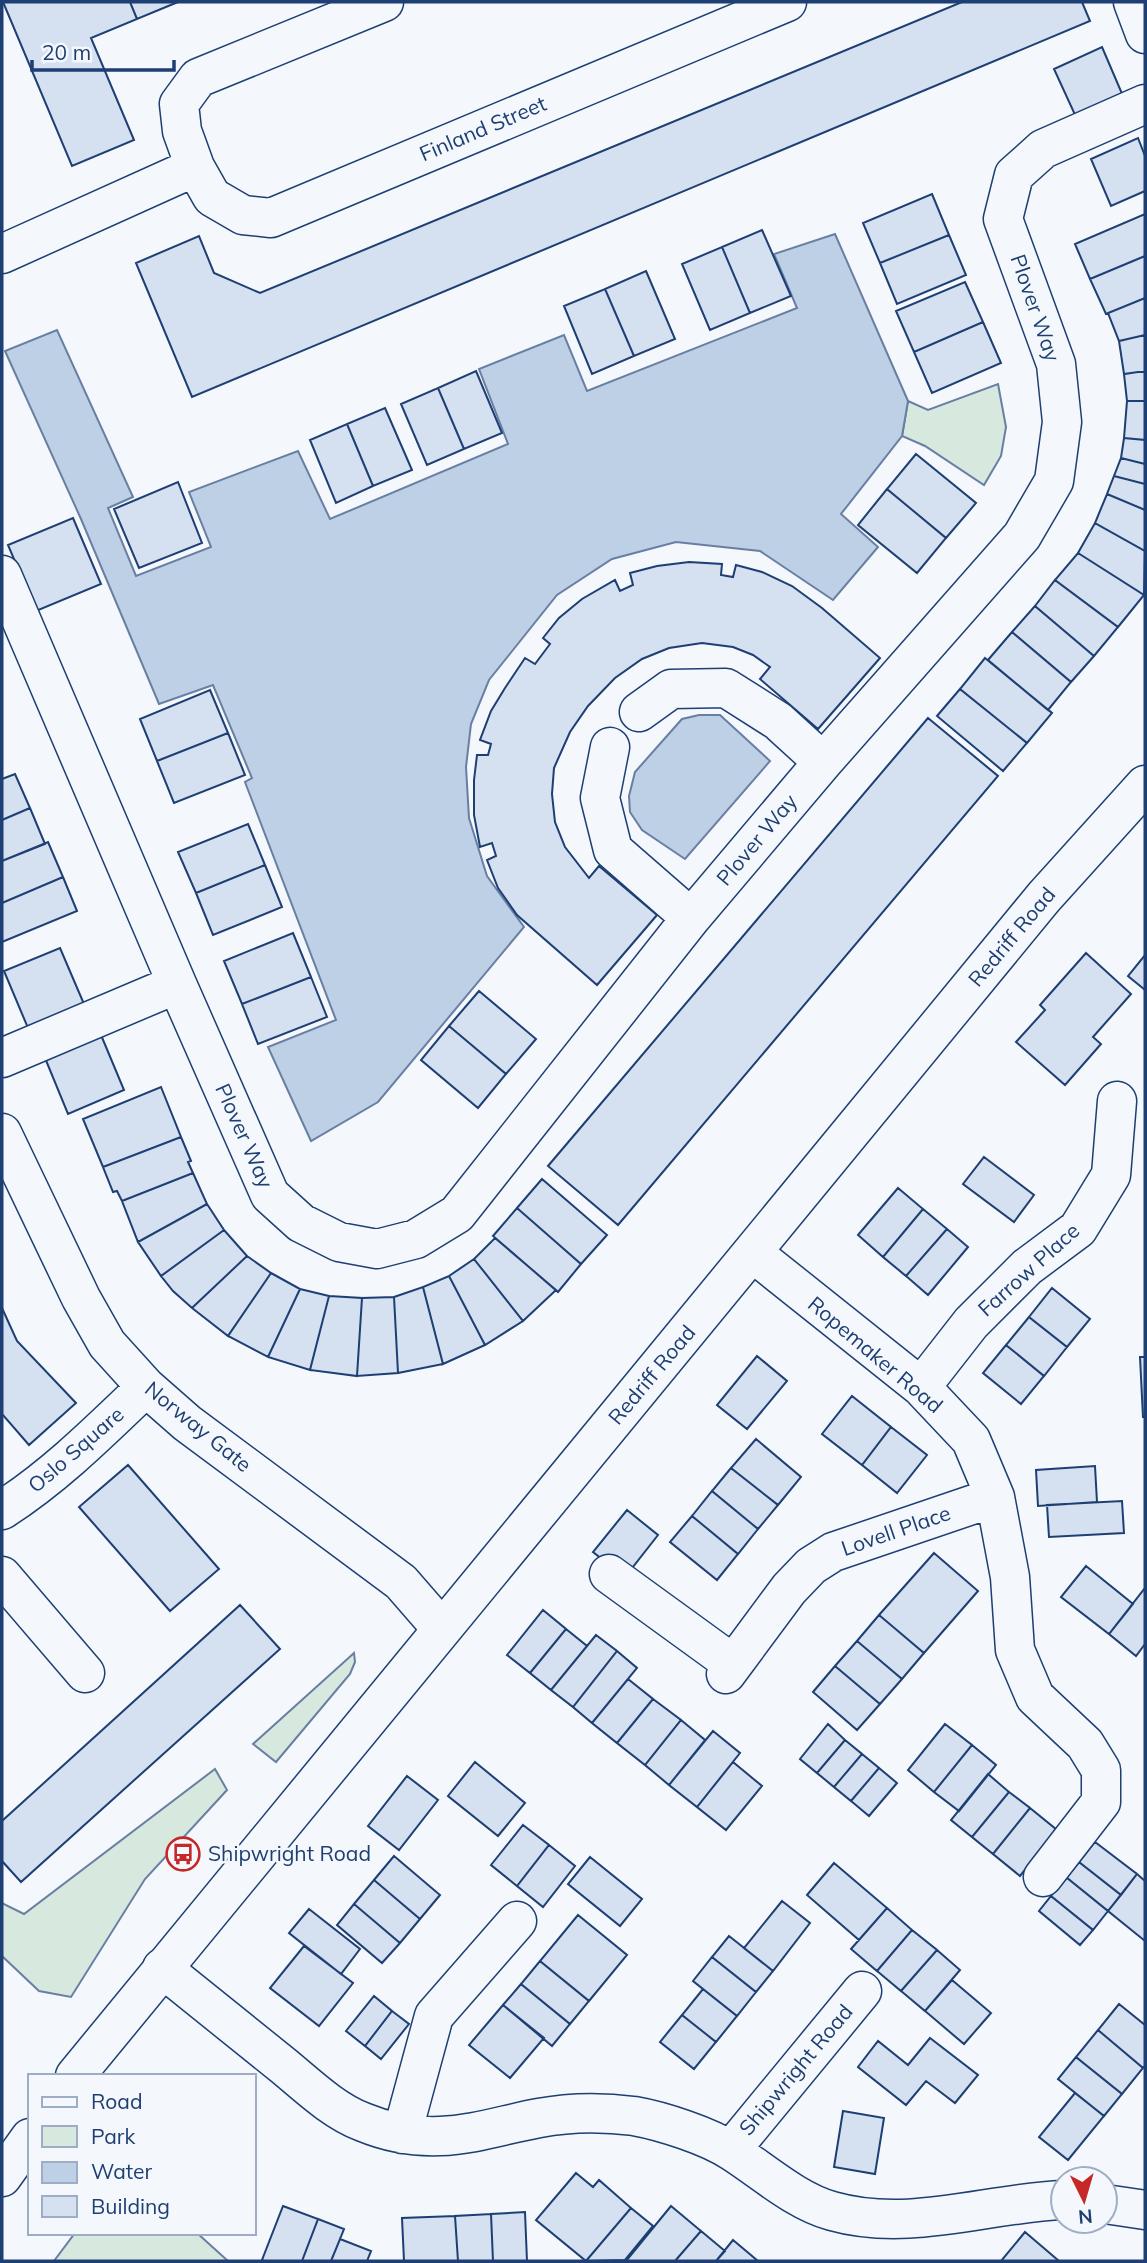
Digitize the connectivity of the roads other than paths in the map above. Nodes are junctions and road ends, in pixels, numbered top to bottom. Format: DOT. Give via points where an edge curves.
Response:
graph roads {
  1 [pos="384,2"];
  2 [pos="787,2"];
  3 [pos="1133,2"];
  4 [pos="1145,34"];
  5 [pos="1145,104"];
  6 [pos="195,167"];
  7 [pos="17,246"];
  8 [pos="2,575"];
  9 [pos="639,712"];
  10 [pos="610,747"];
  11 [pos="823,762"];
  12 [pos="1145,785"];
  13 [pos="691,918"];
  14 [pos="177,984"];
  15 [pos="2,1058"];
  16 [pos="1117,1101"];
  17 [pos="2,1133"];
  18 [pos="753,1253"];
  19 [pos="146,1387"];
  20 [pos="920,1387"];
  21 [pos="995,1497"];
  22 [pos="2,1510"];
  23 [pos="609,1574"];
  24 [pos="2,1576"];
  25 [pos="441,1628"];
  26 [pos="85,1674"];
  27 [pos="1043,1877"];
  28 [pos="517,1921"];
  29 [pos="162,1968"];
  30 [pos="862,1991"];
  31 [pos="77,2074"];
  32 [pos="402,2134"];
  33 [pos="28,2141"];
  34 [pos="730,2150"];
  35 [pos="2,2177"];
  36 [pos="1049,2200"];
  37 [pos="1119,2206"];
  38 [pos="1145,2210"];
  1 -- 6 [label="street, Finland Street" via="198,78 179,104 182,131"];
  2 -- 6 [label="street, Finland Street" via="271,218 243,215 212,197"];
  3 -- 4 [label="street"];
  5 -- 11 [label="street, Plover Way" via="1043,149 1014,175 1003,219 1056,364 1062,422 1054,481 1022,536"];
  6 -- 7 [label="street"];
  8 -- 14 [label="street, Plover Way"];
  9 -- 11 [label="street" via="671,689 726,688 778,720"];
  10 -- 13 [label="street" via="600,799 613,850"];
  11 -- 13 [label="street, Plover Way"];
  12 -- 18 [label="street, Redriff Road" via="1044,897"];
  13 -- 14 [label="street, Plover Way" via="457,1214 416,1239 377,1249 339,1242 301,1223 270,1195"];
  14 -- 15 [label="street"];
  16 -- 20 [label="street, Farrow Place" via="1111,1175 1078,1229 1027,1267 971,1323"];
  17 -- 19 [label="street, Norway Gate" via="107,1344"];
  18 -- 20 [label="street, Ropemaker Road"];
  18 -- 25 [label="street, Redriff Road"];
  19 -- 22 [label="street, Oslo Square" via="87,1443"];
  19 -- 25 [label="street, Norway Gate" via="187,1423 401,1582"];
  20 -- 21 [label="street, Ropemaker Road" via="971,1440"];
  21 -- 23 [label="street, Lovell Place" via="833,1552 811,1566 730,1669"];
  21 -- 27 [label="street, Ropemaker Road" via="1010,1577 1014,1650 1035,1697 1085,1744 1101,1770 1101,1802"];
  24 -- 26 [label="street"];
  25 -- 29 [label="street, Redriff Road"];
  28 -- 32 [label="street" via="434,2016"];
  29 -- 31 [label="street, Redriff Road"];
  29 -- 32 [label="street, Shipwright Road" via="327,2101 362,2122"];
  30 -- 34 [label="street, Shipwright Road"];
  32 -- 34 [label="street, Shipwright Road" via="478,2132 584,2113 635,2116"];
  33 -- 35 [label="street"];
  34 -- 36 [label="street, Shipwright Road" via="785,2189 831,2211 879,2218 934,2217"];
  37 -- 38 [label="street"];
}
